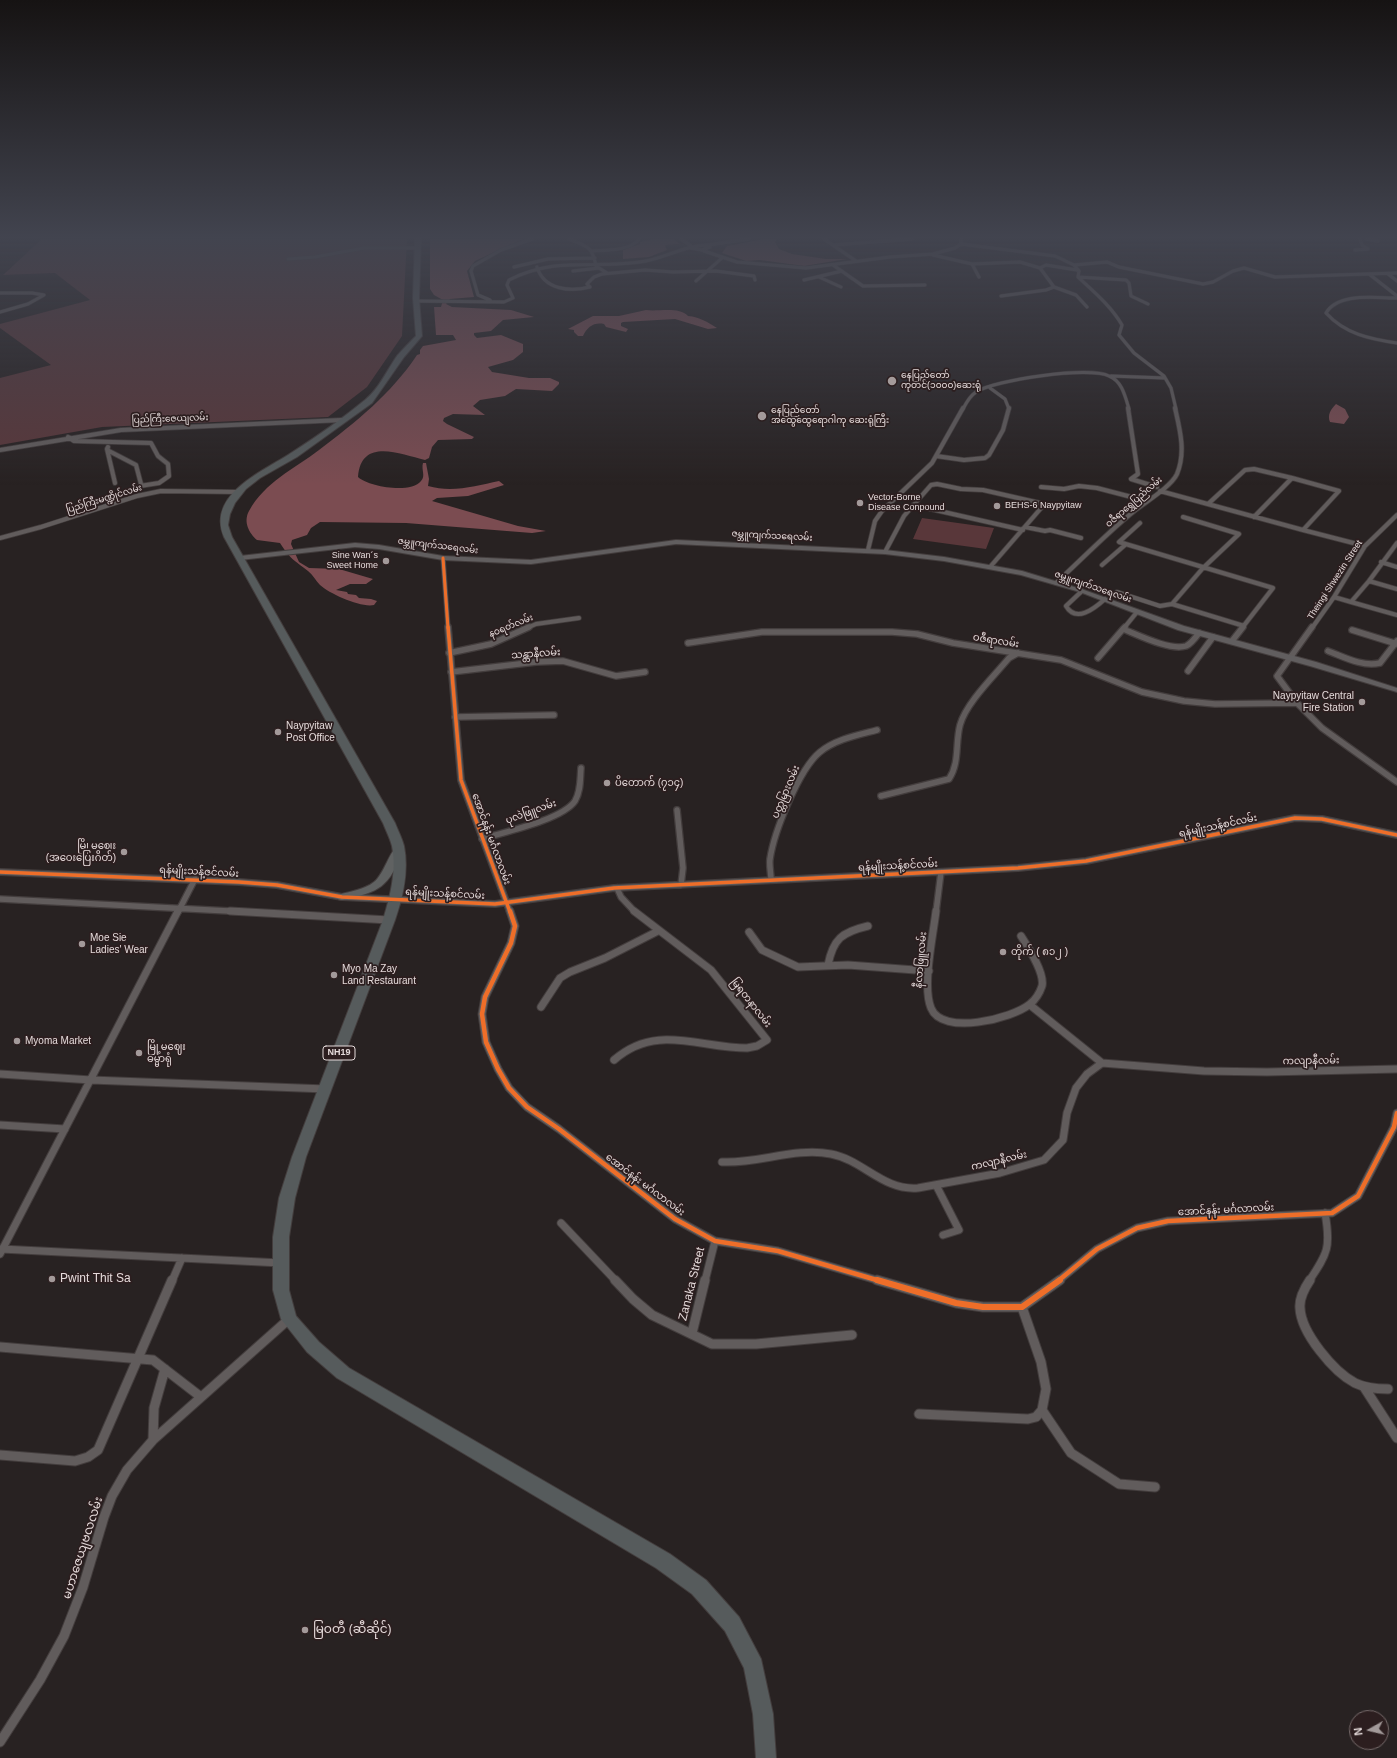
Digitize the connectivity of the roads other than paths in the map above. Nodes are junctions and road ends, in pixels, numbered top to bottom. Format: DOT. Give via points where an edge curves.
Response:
graph roads {
  1 [pos="419,321"];
  2 [pos="1120,321"];
  3 [pos="1333,321"];
  4 [pos="1397,343"];
  5 [pos="1111,376"];
  6 [pos="1165,378"];
  7 [pos="990,388"];
  8 [pos="342,420"];
  9 [pos="68,437"];
  10 [pos="119,442"];
  11 [pos="108,447"];
  12 [pos="0,450"];
  13 [pos="936,456"];
  14 [pos="1292,478"];
  15 [pos="115,483"];
  16 [pos="140,486"];
  17 [pos="1041,487"];
  18 [pos="1157,487"];
  19 [pos="1160,491"];
  20 [pos="239,492"];
  21 [pos="140,495"];
  22 [pos="1147,501"];
  23 [pos="1208,504"];
  24 [pos="913,505"];
  25 [pos="1397,515"];
  26 [pos="1183,517"];
  27 [pos="1254,517"];
  28 [pos="1140,523"];
  29 [pos="1024,529"];
  30 [pos="1303,530"];
  31 [pos="0,538"];
  32 [pos="1081,538"];
  33 [pos="1397,543"];
  34 [pos="1125,545"];
  35 [pos="1365,546"];
  36 [pos="868,550"];
  37 [pos="885,552"];
  38 [pos="240,558"];
  39 [pos="443,558"];
  40 [pos="1381,562"];
  41 [pos="1102,565"];
  42 [pos="990,567"];
  43 [pos="1397,567"];
  44 [pos="1204,568"];
  45 [pos="1369,581"];
  46 [pos="1056,583"];
  47 [pos="1397,589"];
  48 [pos="1082,591"];
  49 [pos="1117,592"];
  50 [pos="1334,597"];
  51 [pos="1105,599"];
  52 [pos="1351,602"];
  53 [pos="1172,604"];
  54 [pos="1137,612"];
  55 [pos="1397,616"];
  56 [pos="579,618"];
  57 [pos="1244,626"];
  58 [pos="1123,629"];
  59 [pos="1352,630"];
  60 [pos="1199,633"];
  61 [pos="1213,637"];
  62 [pos="1232,641"];
  63 [pos="688,642"];
  64 [pos="1396,643"];
  65 [pos="1328,651"];
  66 [pos="449,653"];
  67 [pos="1018,653"];
  68 [pos="1290,657"];
  69 [pos="1098,658"];
  70 [pos="1188,671"];
  71 [pos="451,672"];
  72 [pos="645,672"];
  73 [pos="1397,690"];
  74 [pos="1297,703"];
  75 [pos="554,714"];
  76 [pos="455,717"];
  77 [pos="876,730"];
  78 [pos="581,768"];
  79 [pos="1397,782"];
  80 [pos="881,796"];
  81 [pos="677,810"];
  82 [pos="1397,835"];
  83 [pos="482,839"];
  84 [pos="398,850"];
  85 [pos="0,872"];
  86 [pos="941,872"];
  87 [pos="196,879"];
  88 [pos="772,880"];
  89 [pos="681,885"];
  90 [pos="617,888"];
  91 [pos="342,897"];
  92 [pos="0,899"];
  93 [pos="396,900"];
  94 [pos="506,903"];
  95 [pos="180,908"];
  96 [pos="389,920"];
  97 [pos="868,926"];
  98 [pos="658,931"];
  99 [pos="749,932"];
  100 [pos="1020,936"];
  101 [pos="828,965"];
  102 [pos="929,971"];
  103 [pos="1030,1005"];
  104 [pos="541,1007"];
  105 [pos="614,1060"];
  106 [pos="1102,1063"];
  107 [pos="1397,1069"];
  108 [pos="0,1074"];
  109 [pos="91,1080"];
  110 [pos="326,1089"];
  111 [pos="1397,1113"];
  112 [pos="0,1125"];
  113 [pos="65,1129"];
  114 [pos="722,1162"];
  115 [pos="936,1185"];
  116 [pos="1325,1213"];
  117 [pos="561,1223"];
  118 [pos="944,1235"];
  119 [pos="715,1241"];
  120 [pos="1,1250"];
  121 [pos="182,1258"];
  122 [pos="281,1263"];
  123 [pos="1022,1308"];
  124 [pos="289,1319"];
  125 [pos="692,1333"];
  126 [pos="852,1335"];
  127 [pos="0,1347"];
  128 [pos="137,1357"];
  129 [pos="165,1369"];
  130 [pos="1364,1387"];
  131 [pos="1388,1389"];
  132 [pos="201,1396"];
  133 [pos="1042,1410"];
  134 [pos="919,1414"];
  135 [pos="1397,1438"];
  136 [pos="153,1440"];
  137 [pos="0,1455"];
  138 [pos="1155,1487"];
  139 [pos="0,1742"];
  140 [pos="766,1758"];
  1 -- 8 [label="highway, NH19" via="420,330 417,340 401,356 377,392 369,401"];
  2 -- 6 [label="street, ဝဇီရာရွှေပြည်လမ်း" via="1122,325 1119,335 1124,342"];
  3 -- 4 [label="street" via="1367,337"];
  5 -- 6 [label="street"];
  5 -- 7 [label="street" via="1078,372 1054,373"];
  5 -- 18 [label="street" via="1118,381 1127,397 1138,474 1131,479"];
  6 -- 19 [label="street, ဝဇီရာရွှေပြည်လမ်း" via="1171,388 1182,448 1176,476"];
  7 -- 13 [label="street" via="972,395"];
  7 -- 13 [label="street" via="1008,403 1010,414 989,455 977,460"];
  8 -- 9 [label="street, ပြည်ကြီးဇေယျလမ်း" via="121,430"];
  8 -- 20 [label="highway, NH19"];
  9 -- 10 [label="street" via="74,441"];
  9 -- 12 [label="street, ပြည်ကြီးဇေယျလမ်း"];
  10 -- 11 [label="street"];
  10 -- 16 [label="street" via="151,443 158,456 168,464 170,476 160,483"];
  11 -- 15 [label="street" via="106,450"];
  11 -- 16 [label="street" via="109,451 136,465"];
  13 -- 36 [label="street" via="932,464 882,511 876,520"];
  14 -- 23 [label="street" via="1254,468 1245,470"];
  14 -- 27 [label="street"];
  14 -- 30 [label="street" via="1339,491"];
  16 -- 21 [label="street"];
  17 -- 22 [label="street" via="1097,488"];
  19 -- 22 [label="street, ဝဇီရာရွှေပြည်လမ်း"];
  19 -- 23 [label="street"];
  20 -- 21 [label="street, ပြည်ကြီးမဏ္ဍိုင်လမ်း" via="186,490"];
  20 -- 38 [label="highway, NH19" via="229,507 223,523 224,530"];
  21 -- 31 [label="street, ပြည်ကြီးမဏ္ဍိုင်လမ်း"];
  22 -- 46 [label="street, ဝဇီရာရွှေပြည်လမ်း"];
  23 -- 27 [label="street"];
  24 -- 29 [label="street"];
  24 -- 29 [label="street" via="931,485 937,484 983,490 1040,503 1042,507"];
  24 -- 37 [label="street" via="893,531"];
  25 -- 35 [label="street, Theingi Shwezin Street"];
  26 -- 44 [label="street" via="1239,534"];
  27 -- 30 [label="street"];
  28 -- 34 [label="street" via="1119,542"];
  29 -- 32 [label="street" via="1050,530"];
  29 -- 42 [label="street"];
  30 -- 35 [label="street"];
  33 -- 40 [label="street"];
  34 -- 41 [label="street"];
  34 -- 44 [label="street"];
  35 -- 50 [label="street, Theingi Shwezin Street"];
  36 -- 37 [label="main road, ဇမ္ဘူကျက်သရေလမ်း"];
  36 -- 39 [label="main road, ဇမ္ဘူကျက်သရေလမ်း" via="676,542 531,562"];
  37 -- 42 [label="main road, ဇမ္ဘူကျက်သရေလမ်း"];
  38 -- 39 [label="main road, ဇမ္ဘူကျက်သရေလမ်း" via="355,545"];
  38 -- 84 [label="highway, NH19" via="389,823"];
  39 -- 66 [label="street, အောင်နန်း မင်္ဂလာလမ်း"];
  40 -- 43 [label="street"];
  40 -- 45 [label="street"];
  42 -- 46 [label="main road, ဇမ္ဘူကျက်သရေလမ်း"];
  44 -- 53 [label="street"];
  44 -- 57 [label="street" via="1273,588"];
  45 -- 47 [label="street"];
  45 -- 52 [label="street"];
  46 -- 48 [label="main road, ဇမ္ဘူကျက်သရေလမ်း"];
  48 -- 51 [label="main road, ဇမ္ဘူကျက်သရေလမ်း"];
  48 -- 51 [label="street" via="1066,606 1072,613 1090,612"];
  49 -- 53 [label="street" via="1160,606"];
  50 -- 52 [label="street"];
  50 -- 68 [label="street, Theingi Shwezin Street"];
  51 -- 54 [label="main road, ဇမ္ဘူကျက်သရေလမ်း"];
  52 -- 55 [label="street"];
  53 -- 57 [label="street"];
  54 -- 58 [label="street"];
  54 -- 60 [label="main road, ဇမ္ဘူကျက်သရေလမ်း"];
  56 -- 66 [label="street, နဝရတ်လမ်း" via="542,623 491,644"];
  57 -- 62 [label="street"];
  58 -- 60 [label="street" via="1182,646 1188,645"];
  58 -- 69 [label="street"];
  59 -- 64 [label="street"];
  60 -- 61 [label="main road, ဇမ္ဘူကျက်သရေလမ်း"];
  61 -- 62 [label="main road, ဇမ္ဘူကျက်သရေလမ်း"];
  61 -- 70 [label="street"];
  62 -- 68 [label="main road, ဇမ္ဘူကျက်သရေလမ်း"];
  63 -- 67 [label="street, ဝဇီရာလမ်း" via="750,633 864,630 917,634 953,643"];
  64 -- 65 [label="street" via="1380,663 1376,664 1368,664"];
  66 -- 71 [label="street, အောင်နန်း မင်္ဂလာလမ်း"];
  67 -- 74 [label="street, ဝဇီရာလမ်း" via="1061,660 1157,696 1215,704"];
  67 -- 80 [label="street" via="1005,662 962,719 954,773 949,779"];
  68 -- 73 [label="main road, ဇမ္ဘူကျက်သရေလမ်း"];
  68 -- 74 [label="street" via="1277,676"];
  71 -- 72 [label="street, သန္တာနီလမ်း" via="563,661 616,676"];
  71 -- 76 [label="street, အောင်နန်း မင်္ဂလာလမ်း"];
  74 -- 79 [label="street" via="1322,728"];
  75 -- 76 [label="street"];
  76 -- 83 [label="street, အောင်နန်း မင်္ဂလာလမ်း" via="461,780"];
  77 -- 88 [label="street, ပတ္တမြားလမ်း" via="830,746 819,753 805,768 773,847 770,860"];
  78 -- 83 [label="street, ပုလဲဖြူလမ်း" via="578,794 573,804 534,823"];
  81 -- 89 [label="street" via="683,868"];
  82 -- 86 [label="street, ရန်မျိုးသန့်စင်လမ်း" via="1322,819 1295,818 1086,861"];
  83 -- 94 [label="street, အောင်နန်း မင်္ဂလာလမ်း"];
  84 -- 91 [label="main road" via="390,873 383,882 360,894"];
  84 -- 93 [label="highway, NH19"];
  85 -- 87 [label="street, ရန်မျိုးသန့်ဇင်လမ်း"];
  86 -- 88 [label="street, ရန်မျိုးသန့်စင်လမ်း"];
  86 -- 102 [label="street, နီလာဖြူလမ်း"];
  87 -- 91 [label="street, ရန်မျိုးသန့်ဇင်လမ်း" via="277,885"];
  87 -- 95 [label="street"];
  88 -- 89 [label="street, ရန်မျိုးသန့်စင်လမ်း"];
  89 -- 90 [label="street, ရန်မျိုးသန့်စင်လမ်း"];
  90 -- 94 [label="street, ရန်မျိုးသန့်စင်လမ်း"];
  90 -- 98 [label="street, မြရတနာလမ်း" via="621,897 638,915"];
  91 -- 93 [label="street, ရန်မျိုးသန့်ဇင်လမ်း"];
  92 -- 95 [label="street"];
  93 -- 94 [label="street, ရန်မျိုးသန့်စင်လမ်း"];
  93 -- 96 [label="highway, NH19"];
  94 -- 119 [label="street, အောင်နန်း မင်္ဂလာလမ်း" via="515,926 511,943 485,997 482,1014 486,1042 509,1088 527,1106 675,1219"];
  95 -- 96 [label="street"];
  95 -- 109 [label="street"];
  96 -- 110 [label="highway, NH19"];
  97 -- 101 [label="street" via="854,928 838,937 830,952"];
  98 -- 104 [label="street" via="560,978"];
  98 -- 105 [label="street, မြရတနာလမ်း" via="711,970 766,1040 744,1049 684,1042 644,1041 624,1051"];
  99 -- 101 [label="street" via="762,950 798,967"];
  100 -- 103 [label="street" via="1037,963 1042,985"];
  101 -- 102 [label="street"];
  102 -- 103 [label="street, နီလာဖြူလမ်း" via="926,991 930,1009 941,1020 954,1024 990,1019 1014,1013"];
  103 -- 106 [label="street"];
  106 -- 107 [label="street, ကလျာနီလမ်း" via="1204,1071"];
  106 -- 115 [label="street, ကလျာနီလမ်း" via="1090,1070 1077,1086 1069,1106 1064,1139 1043,1160 1027,1166"];
  108 -- 109 [label="street"];
  109 -- 110 [label="street"];
  109 -- 113 [label="street"];
  110 -- 122 [label="highway, NH19" via="299,1157 287,1198 281,1237"];
  111 -- 116 [label="street, အောင်နန်း မင်္ဂလာလမ်း" via="1394,1127 1358,1196 1332,1213"];
  112 -- 113 [label="street"];
  113 -- 120 [label="street"];
  114 -- 115 [label="street, ကလျာနီလမ်း" via="745,1163 809,1153 831,1154 859,1165 890,1184 907,1189"];
  115 -- 118 [label="street" via="959,1230"];
  116 -- 123 [label="street, အောင်နန်း မင်္ဂလာလမ်း" via="1168,1221 1137,1228 1097,1249"];
  116 -- 130 [label="street" via="1328,1247 1323,1262 1304,1290 1300,1304 1301,1315 1306,1331 1316,1346 1343,1375"];
  117 -- 125 [label="street" via="633,1299 652,1315"];
  119 -- 123 [label="street, အောင်နန်း မင်္ဂလာလမ်း" via="778,1251 956,1303"];
  119 -- 125 [label="street, Zanaka Street"];
  120 -- 121 [label="street"];
  121 -- 122 [label="street"];
  121 -- 128 [label="street"];
  122 -- 124 [label="highway, NH19" via="281,1290"];
  123 -- 133 [label="street" via="1046,1389"];
  124 -- 132 [label="street, မဟာဇေယျဗလလမ်း"];
  124 -- 140 [label="highway, NH19" via="313,1347 343,1373 663,1561 699,1587 732,1624 754,1666 763,1714"];
  125 -- 126 [label="street" via="712,1344 727,1345"];
  127 -- 128 [label="street"];
  128 -- 129 [label="street" via="153,1360"];
  128 -- 137 [label="street" via="98,1450 75,1461"];
  129 -- 132 [label="street"];
  129 -- 136 [label="street" via="154,1408"];
  130 -- 131 [label="street"];
  130 -- 135 [label="street"];
  132 -- 136 [label="street, မဟာဇေယျဗလလမ်း"];
  133 -- 134 [label="street" via="1036,1417 1028,1419"];
  133 -- 138 [label="street" via="1070,1453 1119,1484"];
  136 -- 139 [label="street, မဟာဇေယျဗလလမ်း" via="128,1470 112,1496 83,1587 64,1636 40,1680"];
}
